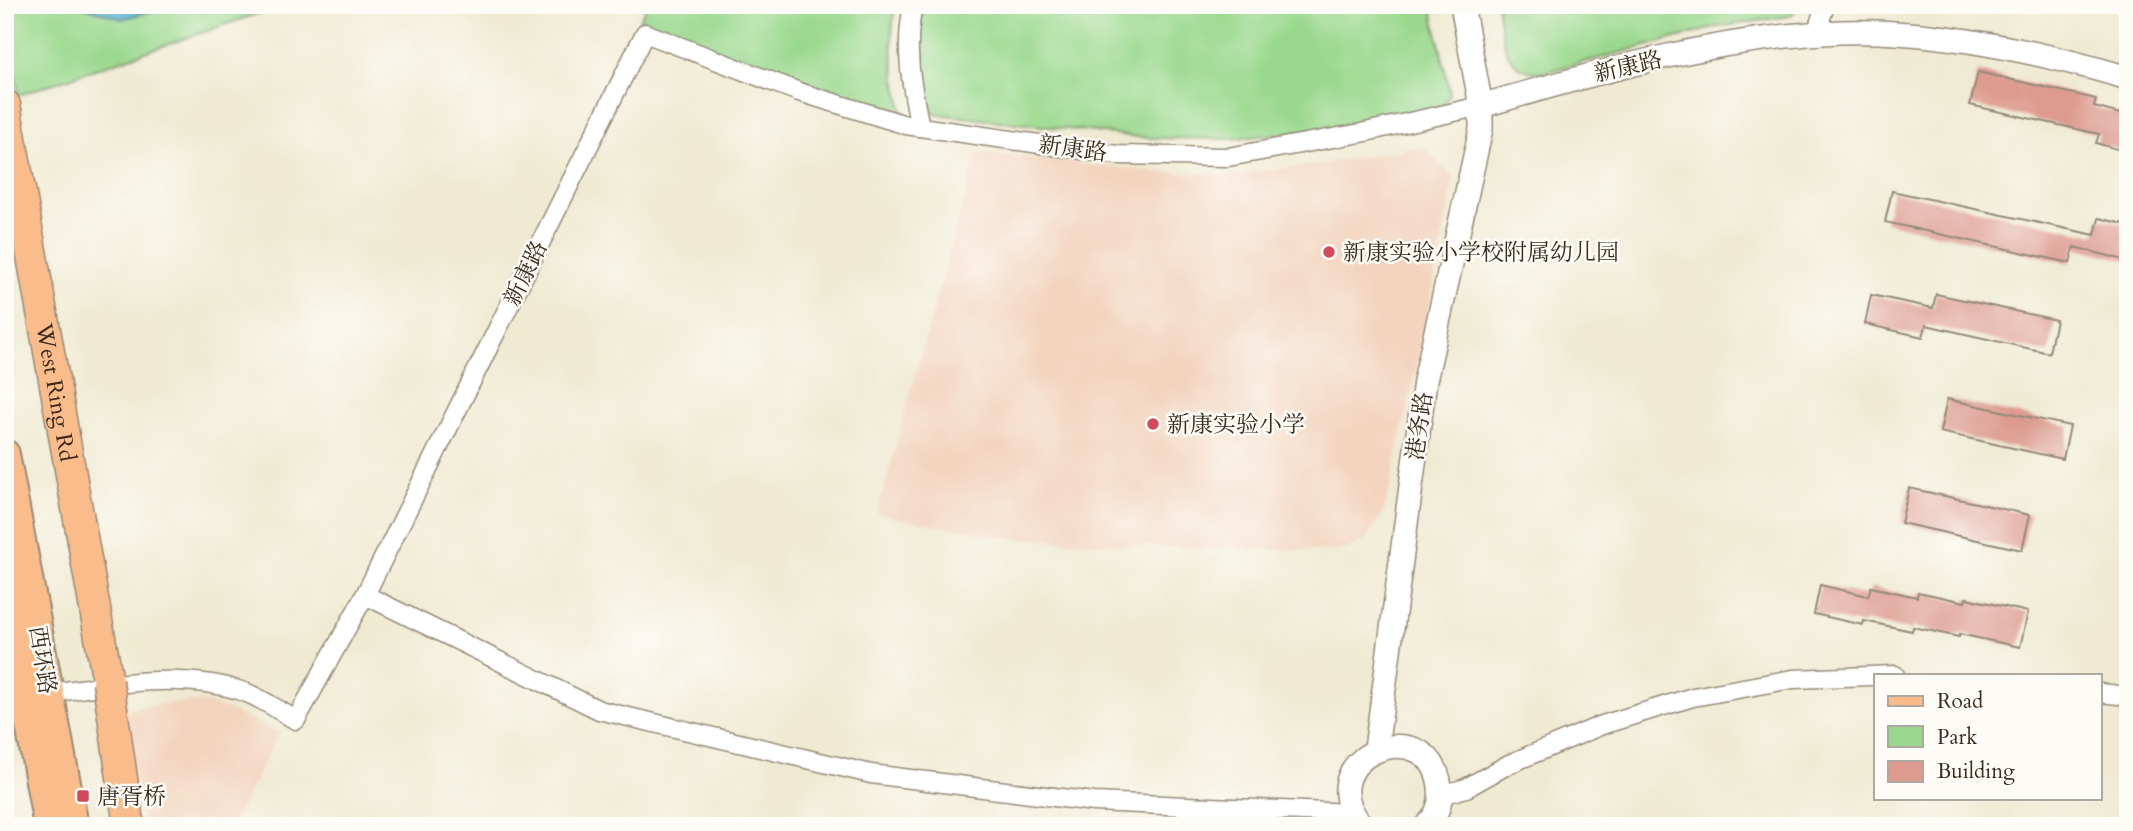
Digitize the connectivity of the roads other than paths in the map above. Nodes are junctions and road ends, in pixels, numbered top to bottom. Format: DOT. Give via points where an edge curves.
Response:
graph roads {
  1 [pos="913,5"];
  2 [pos="1462,5"];
  3 [pos="1825,5"];
  4 [pos="1816,34"];
  5 [pos="2128,78"];
  6 [pos="5,105"];
  7 [pos="1481,106"];
  8 [pos="920,127"];
  9 [pos="5,454"];
  10 [pos="5,584"];
  11 [pos="365,595"];
  12 [pos="1874,676"];
  13 [pos="2102,693"];
  14 [pos="38,696"];
  15 [pos="2128,696"];
  16 [pos="1376,749"];
  17 [pos="1441,795"];
  18 [pos="1358,820"];
  19 [pos="48,826"];
  20 [pos="74,826"];
  21 [pos="130,826"];
  22 [pos="1426,826"];
  1 -- 8 [label="street" via="909,60"];
  2 -- 7 [label="street, 港务路"];
  3 -- 4 [label="street"];
  4 -- 5 [label="street, 新康路" via="1963,41 2060,59"];
  4 -- 7 [label="street, 新康路" via="1623,65"];
  6 -- 21 [label="highway, bridge"];
  7 -- 8 [label="street, 新康路" via="1228,158 1117,155"];
  7 -- 16 [label="street, 港务路" via="1481,130 1425,381"];
  8 -- 11 [label="street, 新康路" via="799,92 645,33"];
  9 -- 14 [label="main road, 西环路" via="40,636"];
  10 -- 14 [label="main road, 西环路"];
  11 -- 14 [label="street" via="296,720 245,692 203,681 139,683"];
  11 -- 18 [label="street" via="599,710 871,774 1094,802"];
  12 -- 17 [label="street" via="1793,679 1693,697 1602,725 1509,764 1466,788"];
  13 -- 15 [label="street"];
  14 -- 19 [label="main road, 西环路"];
  14 -- 20 [label="main road, 西环路"];
  16 -- 17 [label="street" via="1407,747 1421,754 1440,779"];
  16 -- 18 [label="street" via="1363,757 1348,784 1348,799"];
  17 -- 22 [label="street" via="1438,810"];
}
